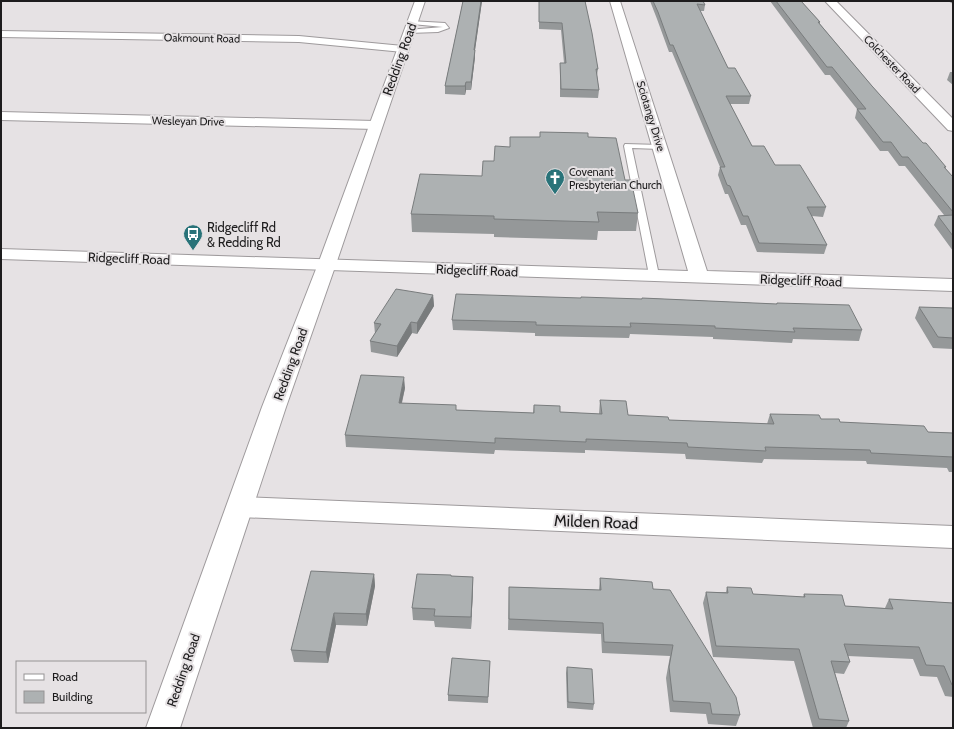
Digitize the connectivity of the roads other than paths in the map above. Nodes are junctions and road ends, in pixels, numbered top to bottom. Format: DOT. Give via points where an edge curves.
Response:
graph roads {
  1 [pos="420,1"];
  2 [pos="615,1"];
  3 [pos="830,1"];
  4 [pos="1,34"];
  5 [pos="408,34"];
  6 [pos="1,116"];
  7 [pos="375,125"];
  8 [pos="953,127"];
  9 [pos="660,146"];
  10 [pos="1,254"];
  11 [pos="327,264"];
  12 [pos="654,275"];
  13 [pos="699,277"];
  14 [pos="953,285"];
  15 [pos="240,507"];
  16 [pos="953,537"];
  17 [pos="163,728"];
  1 -- 5 [label="street, Redding Road"];
  2 -- 9 [label="street, Sciotangy Drive"];
  3 -- 8 [label="street, Colchester Road"];
  4 -- 5 [label="street, Oakmount Road" via="304,40 372,48"];
  5 -- 5 [label="lane" via="438,23 445,25 446,28"];
  5 -- 7 [label="street, Redding Road"];
  6 -- 7 [label="street, Wesleyan Drive"];
  7 -- 11 [label="street, Redding Road"];
  9 -- 12 [label="lane" via="628,146"];
  9 -- 13 [label="street, Sciotangy Drive"];
  10 -- 11 [label="street, Ridgecliff Road"];
  11 -- 12 [label="street, Ridgecliff Road"];
  11 -- 15 [label="street, Redding Road"];
  12 -- 13 [label="street, Ridgecliff Road"];
  13 -- 14 [label="street, Ridgecliff Road"];
  15 -- 16 [label="street, Milden Road"];
  15 -- 17 [label="street, Redding Road"];
}
